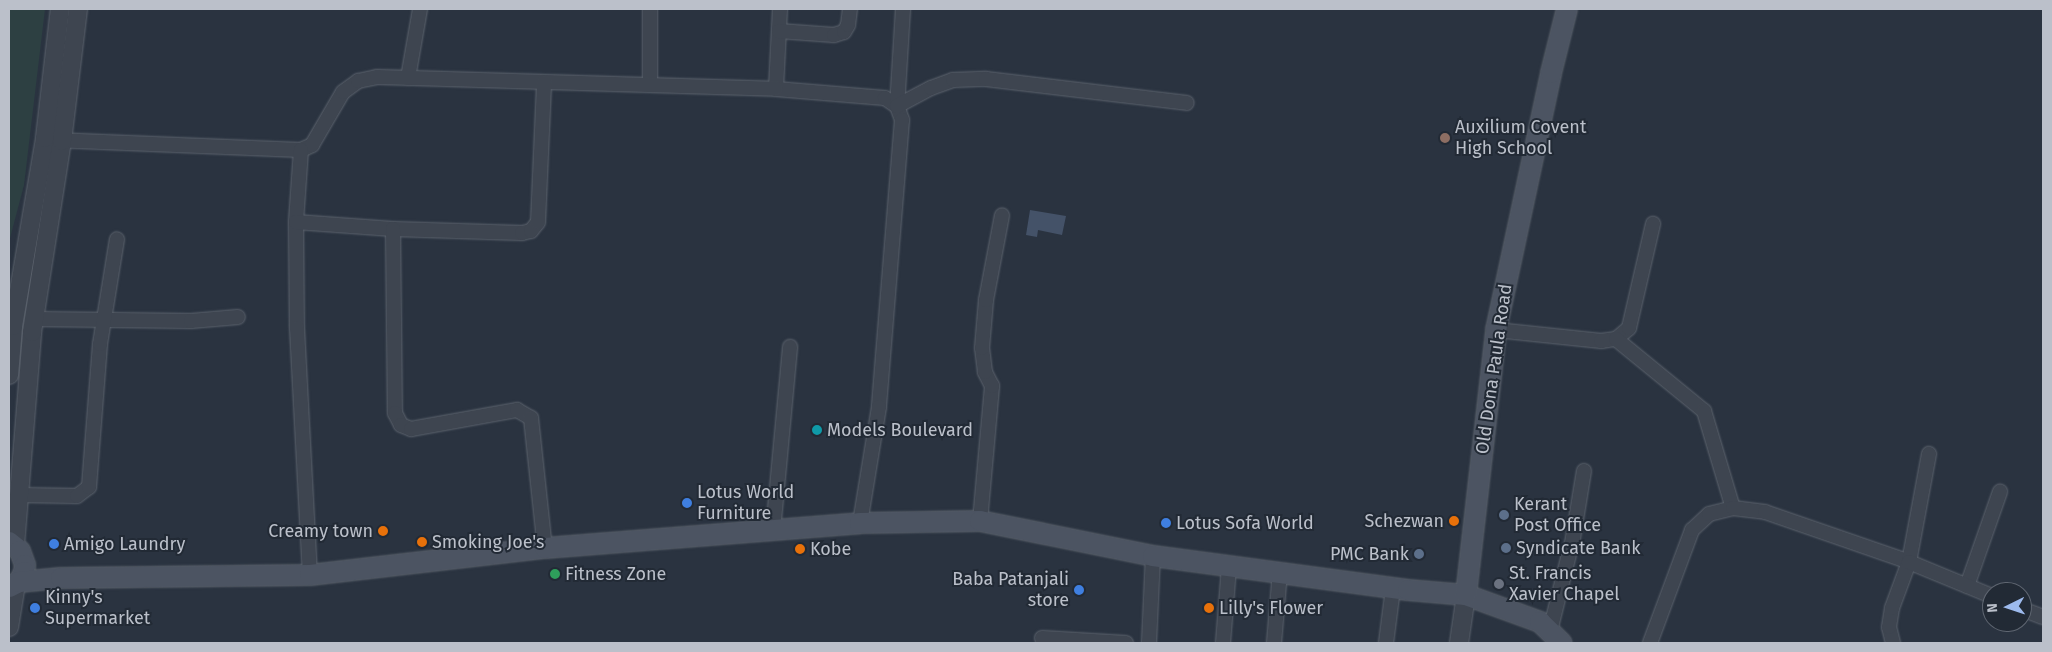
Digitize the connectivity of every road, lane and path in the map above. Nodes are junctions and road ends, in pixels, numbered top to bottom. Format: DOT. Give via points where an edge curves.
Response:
graph roads {
  1 [pos="60,9"];
  2 [pos="78,9"];
  3 [pos="420,9"];
  4 [pos="650,9"];
  5 [pos="780,9"];
  6 [pos="850,9"];
  7 [pos="903,9"];
  8 [pos="1567,9"];
  9 [pos="779,32"];
  10 [pos="408,78"];
  11 [pos="544,82"];
  12 [pos="650,85"];
  13 [pos="776,89"];
  14 [pos="1187,103"];
  15 [pos="897,106"];
  16 [pos="53,140"];
  17 [pos="301,150"];
  18 [pos="1002,215"];
  19 [pos="296,222"];
  20 [pos="1653,224"];
  21 [pos="393,229"];
  22 [pos="116,239"];
  23 [pos="238,317"];
  24 [pos="34,319"];
  25 [pos="103,321"];
  26 [pos="1496,330"];
  27 [pos="1616,340"];
  28 [pos="790,347"];
  29 [pos="9,375"];
  30 [pos="1929,454"];
  31 [pos="1584,471"];
  32 [pos="2000,492"];
  33 [pos="18,495"];
  34 [pos="1733,508"];
  35 [pos="980,521"];
  36 [pos="860,523"];
  37 [pos="772,531"];
  38 [pos="16,548"];
  39 [pos="544,548"];
  40 [pos="1153,556"];
  41 [pos="1909,562"];
  42 [pos="1229,566"];
  43 [pos="1280,572"];
  44 [pos="310,575"];
  45 [pos="61,578"];
  46 [pos="14,584"];
  47 [pos="1967,586"];
  48 [pos="1393,588"];
  49 [pos="1982,592"];
  50 [pos="1466,594"];
  51 [pos="9,627"];
  52 [pos="1556,637"];
  53 [pos="1042,638"];
  54 [pos="1126,643"];
  55 [pos="1149,643"];
  56 [pos="1223,643"];
  57 [pos="1274,643"];
  58 [pos="1386,643"];
  59 [pos="1459,643"];
  60 [pos="1650,643"];
  61 [pos="1893,643"];
  1 -- 16 [label="street"];
  2 -- 16 [label="street"];
  3 -- 10 [label="street"];
  4 -- 12 [label="street"];
  5 -- 9 [label="street"];
  6 -- 9 [label="street" via="844,32 834,35"];
  7 -- 15 [label="street"];
  8 -- 26 [label="main road, Old Dona Paula Road" via="1548,82"];
  9 -- 13 [label="street"];
  10 -- 11 [label="street"];
  10 -- 17 [label="street" via="377,77 358,81 343,92 312,145"];
  11 -- 12 [label="street"];
  11 -- 21 [label="street" via="538,222 531,232"];
  12 -- 13 [label="street"];
  13 -- 15 [label="street" via="885,98"];
  14 -- 15 [label="street" via="986,79 953,80"];
  15 -- 36 [label="street" via="902,120 879,407"];
  16 -- 17 [label="street"];
  16 -- 24 [label="street"];
  16 -- 29 [label="street" via="13,326"];
  17 -- 19 [label="street"];
  18 -- 35 [label="street" via="985,310 982,348 985,372 992,386"];
  19 -- 21 [label="street"];
  19 -- 44 [label="street" via="297,328"];
  20 -- 27 [label="street" via="1629,328"];
  21 -- 39 [label="street" via="395,413 401,425 411,429 516,410 531,418"];
  22 -- 25 [label="street"];
  23 -- 25 [label="street" via="191,321"];
  24 -- 25 [label="street"];
  24 -- 33 [label="street"];
  25 -- 33 [label="street" via="89,487 77,496"];
  26 -- 27 [label="street"];
  26 -- 50 [label="main road, Old Dona Paula Road"];
  27 -- 34 [label="street" via="1704,411"];
  28 -- 37 [label="street"];
  30 -- 41 [label="street"];
  31 -- 52 [label="street"];
  32 -- 47 [label="street"];
  33 -- 38 [label="street"];
  34 -- 41 [label="street" via="1764,512"];
  34 -- 60 [label="street" via="1708,514 1692,530"];
  35 -- 36 [label="main road"];
  35 -- 40 [label="main road"];
  36 -- 37 [label="main road"];
  37 -- 39 [label="main road"];
  38 -- 45 [label="main road"];
  38 -- 46 [label="main road" via="24,572"];
  39 -- 44 [label="main road"];
  40 -- 42 [label="main road"];
  40 -- 55 [label="street"];
  41 -- 47 [label="street"];
  41 -- 61 [label="street" via="1892,608 1889,627"];
  42 -- 43 [label="main road"];
  42 -- 56 [label="street"];
  43 -- 48 [label="main road"];
  43 -- 57 [label="street"];
  44 -- 45 [label="main road"];
  45 -- 46 [label="main road"];
  46 -- 51 [label="street"];
  47 -- 49 [label="street"];
  48 -- 50 [label="main road"];
  48 -- 58 [label="street"];
  50 -- 52 [label="main road" via="1540,622"];
  50 -- 59 [label="street"];
  53 -- 54 [label="street"];
}
